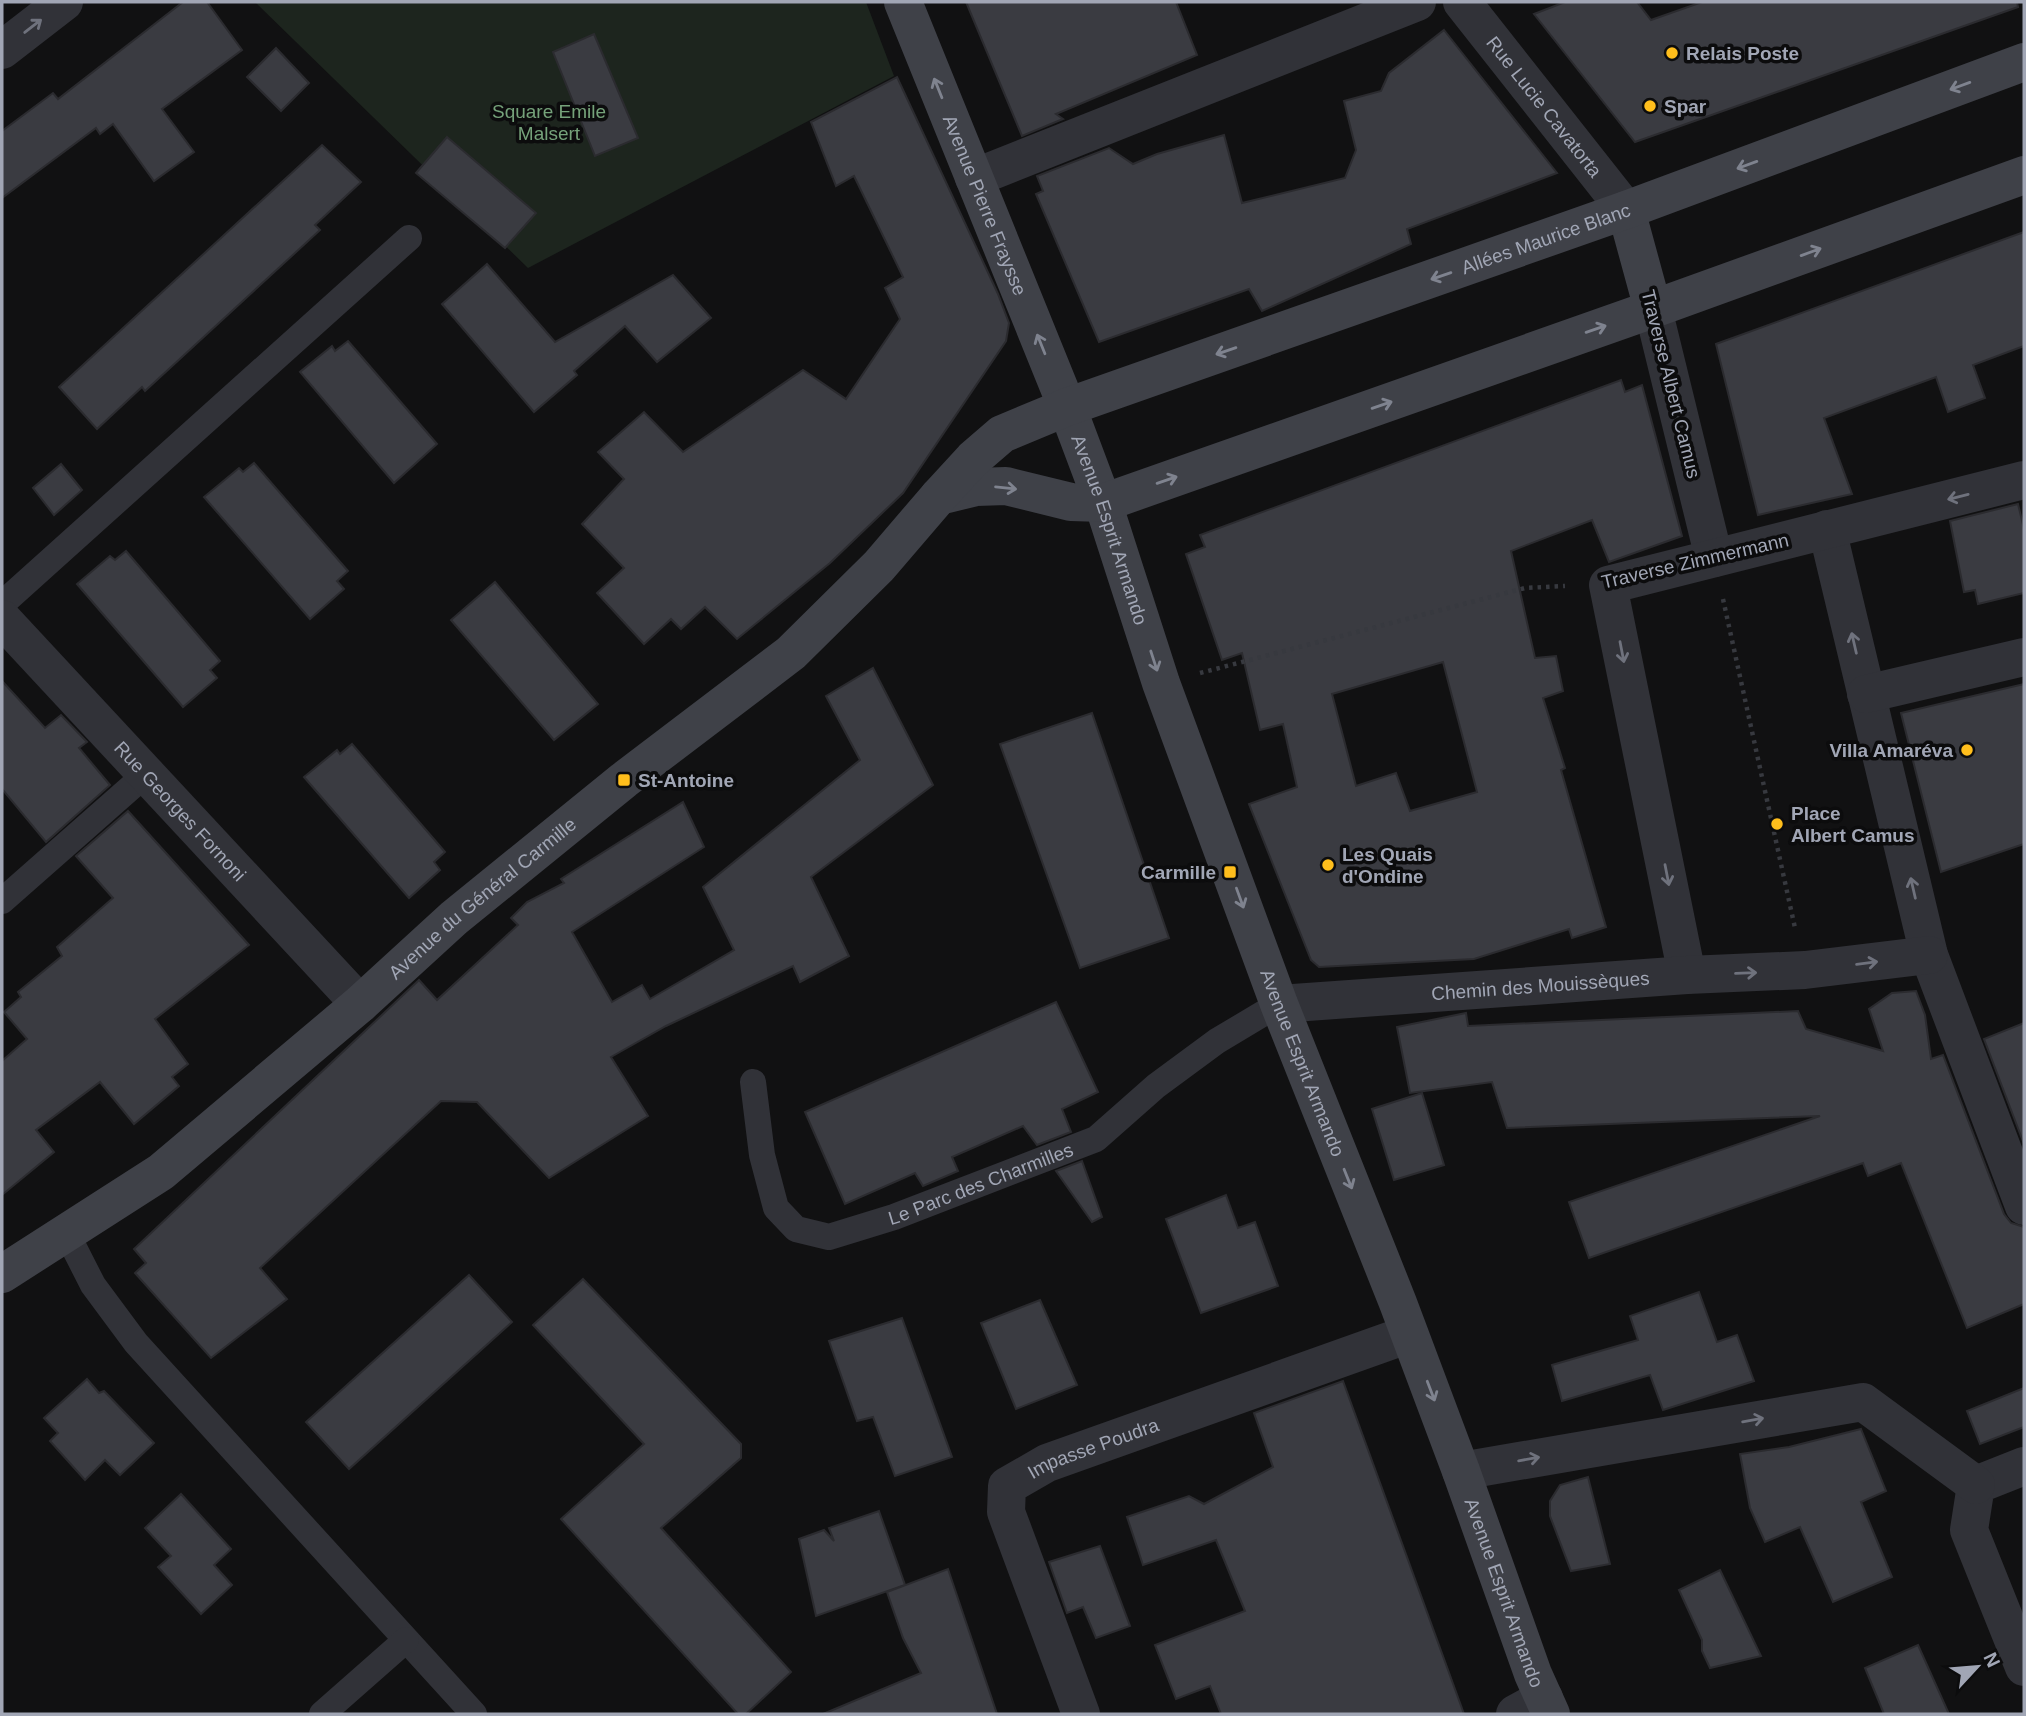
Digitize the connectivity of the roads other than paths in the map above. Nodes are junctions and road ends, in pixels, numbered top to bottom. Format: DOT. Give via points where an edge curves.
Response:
graph roads {
  1 [pos="64,2"];
  2 [pos="903,2"];
  3 [pos="1417,2"];
  4 [pos="1462,2"];
  5 [pos="2,50"];
  6 [pos="2024,62"];
  7 [pos="2024,175"];
  8 [pos="974,178"];
  9 [pos="1626,210"];
  10 [pos="409,238"];
  11 [pos="1653,309"];
  12 [pos="1067,407"];
  13 [pos="2024,480"];
  14 [pos="939,496"];
  15 [pos="1103,503"];
  16 [pos="1827,529"];
  17 [pos="1714,558"];
  18 [pos="2,604"];
  19 [pos="2,619"];
  20 [pos="2024,657"];
  21 [pos="1866,694"];
  22 [pos="145,775"];
  23 [pos="2,901"];
  24 [pos="1929,955"];
  25 [pos="1687,975"];
  26 [pos="360,1004"];
  27 [pos="1279,1004"];
  28 [pos="753,1082"];
  29 [pos="2024,1206"];
  30 [pos="67,1234"];
  31 [pos="2,1274"];
  32 [pos="1409,1334"];
  33 [pos="2024,1466"];
  34 [pos="1461,1471"];
  35 [pos="1976,1485"];
  36 [pos="406,1640"];
  37 [pos="2024,1667"];
  38 [pos="1537,1709"];
  39 [pos="322,1714"];
  40 [pos="474,1714"];
  41 [pos="1081,1714"];
  5 -- 1 [label="street, one-way"];
  8 -- 2 [label="street, Avenue Pierre Fraysse, one-way"];
  3 -- 8 [label="street"];
  4 -- 9 [label="street, Rue Lucie Cavatorta"];
  6 -- 9 [label="street, Allées Maurice Blanc, one-way"];
  11 -- 7 [label="street, one-way"];
  12 -- 8 [label="street, Avenue Pierre Fraysse, one-way"];
  9 -- 11 [label="street, Traverse Albert Camus"];
  9 -- 12 [label="street, Allées Maurice Blanc, one-way"];
  10 -- 18 [label="lane"];
  15 -- 11 [label="street, one-way"];
  11 -- 17 [label="street, Traverse Albert Camus"];
  12 -- 14 [label="street, Avenue du Général Carmille" via="1002,434"];
  12 -- 15 [label="street, Avenue Esprit Armando"];
  13 -- 16 [label="street, Traverse Zimmermann, one-way"];
  14 -- 15 [label="street, one-way" via="1006,486 1071,502"];
  14 -- 26 [label="street, Avenue du Général Carmille" via="879,566 791,653 454,918"];
  15 -- 27 [label="street, Avenue Esprit Armando, one-way" via="1161,683"];
  16 -- 17 [label="street, Traverse Zimmermann"];
  21 -- 16 [label="street, one-way"];
  17 -- 25 [label="street, Traverse Zimmermann, one-way" via="1608,585"];
  19 -- 22 [label="street, Rue Georges Fornoni"];
  20 -- 21 [label="street"];
  24 -- 21 [label="street, one-way"];
  22 -- 23 [label="lane"];
  22 -- 26 [label="street, Rue Georges Fornoni"];
  25 -- 24 [label="street, Chemin des Mouissèques, one-way" via="1805,970"];
  24 -- 29 [label="street"];
  25 -- 27 [label="street, Chemin des Mouissèques"];
  26 -- 30 [label="street, Avenue du Général Carmille" via="161,1172"];
  27 -- 28 [label="lane, Le Parc des Charmilles" via="1217,1041 1096,1139 894,1217 829,1237 796,1229 775,1208 762,1155"];
  27 -- 32 [label="street, Avenue Esprit Armando, one-way"];
  30 -- 31 [label="street, Avenue du Général Carmille"];
  30 -- 36 [label="lane" via="93,1285 136,1343"];
  32 -- 34 [label="street, Avenue Esprit Armando, one-way"];
  32 -- 41 [label="street, Impasse Poudra" via="1047,1463 1007,1486 1006,1512"];
  33 -- 35 [label="street"];
  34 -- 35 [label="street, one-way" via="1863,1402"];
  34 -- 38 [label="street, Avenue Esprit Armando" via="1533,1674"];
  35 -- 37 [label="street" via="1969,1530"];
  36 -- 39 [label="lane"];
  36 -- 40 [label="lane"];
}
